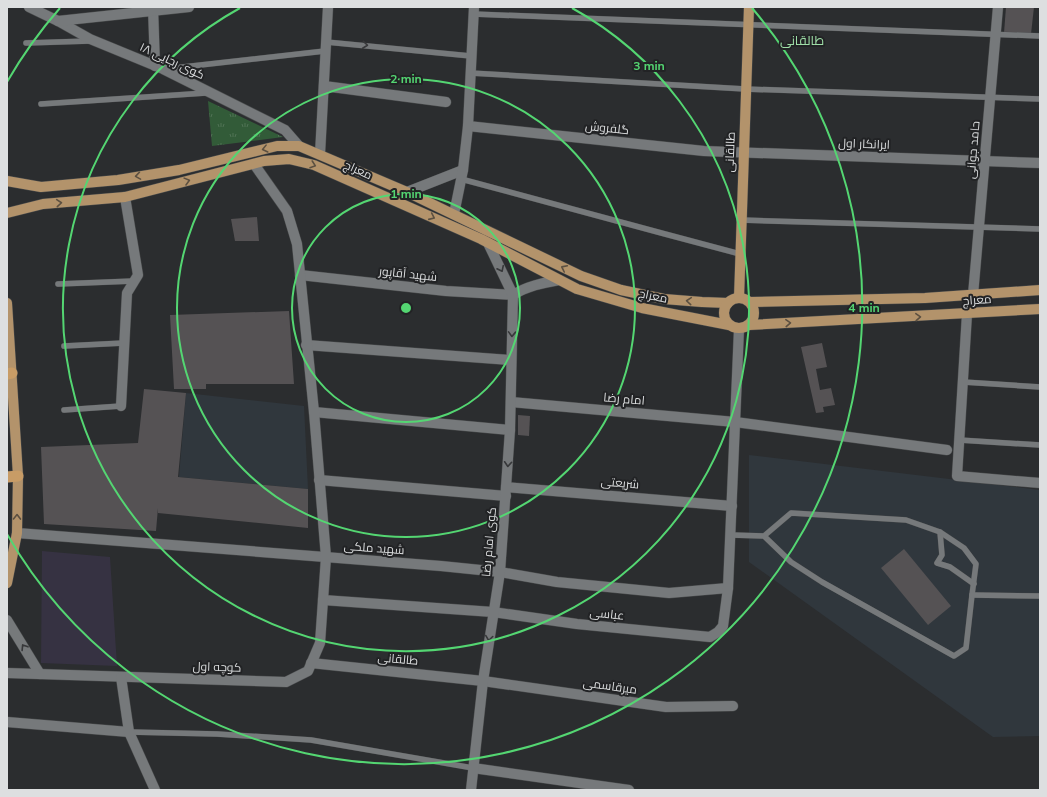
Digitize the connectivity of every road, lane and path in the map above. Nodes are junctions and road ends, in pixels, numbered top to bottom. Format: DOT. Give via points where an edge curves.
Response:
graph roads {
  1 [pos="29,7"];
  2 [pos="189,7"];
  3 [pos="328,7"];
  4 [pos="749,7"];
  5 [pos="998,7"];
  6 [pos="153,9"];
  7 [pos="474,10"];
  8 [pos="58,21"];
  9 [pos="748,26"];
  10 [pos="996,35"];
  11 [pos="1040,36"];
  12 [pos="94,40"];
  13 [pos="26,43"];
  14 [pos="325,46"];
  15 [pos="471,56"];
  16 [pos="159,68"];
  17 [pos="470,73"];
  18 [pos="324,86"];
  19 [pos="745,89"];
  20 [pos="208,92"];
  21 [pos="990,97"];
  22 [pos="1040,99"];
  23 [pos="446,102"];
  24 [pos="41,104"];
  25 [pos="468,126"];
  26 [pos="299,146"];
  27 [pos="743,152"];
  28 [pos="320,154"];
  29 [pos="985,161"];
  30 [pos="1040,163"];
  31 [pos="254,164"];
  32 [pos="462,174"];
  33 [pos="7,181"];
  34 [pos="41,187"];
  35 [pos="406,192"];
  36 [pos="125,197"];
  37 [pos="43,204"];
  38 [pos="7,213"];
  39 [pos="454,214"];
  40 [pos="741,220"];
  41 [pos="979,227"];
  42 [pos="1040,229"];
  43 [pos="488,243"];
  44 [pos="740,254"];
  45 [pos="300,275"];
  46 [pos="559,280"];
  47 [pos="134,282"];
  48 [pos="58,284"];
  49 [pos="1040,290"];
  50 [pos="973,294"];
  51 [pos="513,295"];
  52 [pos="739,298"];
  53 [pos="750,302"];
  54 [pos="7,303"];
  55 [pos="728,303"];
  56 [pos="1040,309"];
  57 [pos="967,314"];
  58 [pos="729,325"];
  59 [pos="744,327"];
  60 [pos="124,343"];
  61 [pos="306,345"];
  62 [pos="64,346"];
  63 [pos="511,360"];
  64 [pos="9,373"];
  65 [pos="963,382"];
  66 [pos="1040,387"];
  67 [pos="510,402"];
  68 [pos="121,406"];
  69 [pos="64,410"];
  70 [pos="314,412"];
  71 [pos="735,422"];
  72 [pos="510,430"];
  73 [pos="959,440"];
  74 [pos="1040,445"];
  75 [pos="947,450"];
  76 [pos="12,476"];
  77 [pos="319,480"];
  78 [pos="1040,482"];
  79 [pos="506,492"];
  80 [pos="732,506"];
  81 [pos="940,532"];
  82 [pos="17,533"];
  83 [pos="730,535"];
  84 [pos="764,536"];
  85 [pos="326,557"];
  86 [pos="500,572"];
  87 [pos="7,583"];
  88 [pos="974,584"];
  89 [pos="728,588"];
  90 [pos="972,595"];
  91 [pos="1040,596"];
  92 [pos="323,600"];
  93 [pos="493,612"];
  94 [pos="7,620"];
  95 [pos="311,663"];
  96 [pos="7,673"];
  97 [pos="40,674"];
  98 [pos="121,677"];
  99 [pos="483,681"];
  100 [pos="733,706"];
  101 [pos="7,722"];
  102 [pos="128,732"];
  103 [pos="473,768"];
  104 [pos="155,790"];
  105 [pos="471,790"];
  106 [pos="629,790"];
  1 -- 8 [label="street, کوی رجایی ۱۸"];
  2 -- 6 [label="street"];
  3 -- 14 [label="street"];
  4 -- 9 [label="main road, طالقانی"];
  5 -- 10 [label="street, حامد جوانی"];
  6 -- 8 [label="street"];
  6 -- 16 [label="street"];
  7 -- 9 [label="lane"];
  7 -- 15 [label="street"];
  8 -- 12 [label="street, کوی رجایی ۱۸"];
  9 -- 10 [label="lane"];
  9 -- 19 [label="main road, طالقانی"];
  10 -- 11 [label="lane"];
  10 -- 21 [label="street, حامد جوانی"];
  12 -- 13 [label="lane"];
  12 -- 16 [label="street, کوی رجایی ۱۸"];
  14 -- 15 [label="lane, one-way"];
  14 -- 16 [label="lane"];
  14 -- 18 [label="street"];
  15 -- 17 [label="street"];
  16 -- 20 [label="street, کوی رجایی ۱۸"];
  17 -- 19 [label="lane"];
  17 -- 25 [label="street"];
  18 -- 23 [label="street"];
  18 -- 28 [label="street"];
  19 -- 21 [label="lane"];
  19 -- 27 [label="main road, طالقانی"];
  20 -- 24 [label="lane"];
  20 -- 26 [label="street, کوی رجایی ۱۸" via="285,130"];
  21 -- 22 [label="lane"];
  21 -- 29 [label="street, حامد جوانی"];
  25 -- 27 [label="street, گلفروش" via="704,151"];
  25 -- 32 [label="street"];
  26 -- 28 [label="main road, معراج"];
  26 -- 34 [label="main road, معراج, one-way" via="277,146 179,170 118,180"];
  27 -- 29 [label="street, ایرانکار اول"];
  27 -- 40 [label="main road, طالقانی"];
  28 -- 35 [label="main road, معراج"];
  29 -- 30 [label="street, ایرانکار اول"];
  29 -- 41 [label="street, حامد جوانی"];
  36 -- 31 [label="main road, معراج, one-way"];
  31 -- 43 [label="main road, معراج, one-way" via="289,159 314,165"];
  31 -- 45 [label="street, کوچه اول" via="287,211 297,244"];
  32 -- 35 [label="street"];
  32 -- 39 [label="street"];
  32 -- 44 [label="lane"];
  33 -- 34 [label="main road, معراج"];
  34 -- 37 [label="main road"];
  35 -- 39 [label="main road, معراج"];
  37 -- 36 [label="main road, معراج, one-way"];
  36 -- 47 [label="street" via="138,274"];
  37 -- 38 [label="main road, معراج"];
  55 -- 39 [label="main road, معراج, one-way" via="664,299 621,290 581,276"];
  40 -- 41 [label="lane"];
  40 -- 44 [label="main road, طالقانی"];
  41 -- 42 [label="lane"];
  41 -- 50 [label="street, حامد جوانی"];
  43 -- 46 [label="main road, معراج"];
  43 -- 51 [label="street, one-way"];
  44 -- 52 [label="main road, طالقانی"];
  45 -- 51 [label="street, شهید آقاپور" via="446,291"];
  45 -- 61 [label="street, کوچه اول"];
  46 -- 51 [label="street" via="522,289"];
  46 -- 58 [label="main road, معراج" via="577,289 642,308"];
  47 -- 48 [label="lane"];
  47 -- 60 [label="street" via="127,293"];
  49 -- 50 [label="main road, معراج"];
  50 -- 53 [label="main road, معراج" via="925,298"];
  51 -- 63 [label="street, کوی امام رضا, one-way"];
  52 -- 53 [label="main road"];
  52 -- 55 [label="main road"];
  53 -- 59 [label="main road" via="755,311 754,317"];
  54 -- 64 [label="main road"];
  55 -- 58 [label="main road" via="724,316"];
  56 -- 57 [label="main road, معراج"];
  59 -- 57 [label="main road, معراج, one-way"];
  57 -- 65 [label="street"];
  58 -- 59 [label="main road"];
  59 -- 71 [label="street"];
  60 -- 62 [label="lane"];
  60 -- 68 [label="street"];
  61 -- 63 [label="street"];
  61 -- 70 [label="street, کوچه اول"];
  63 -- 67 [label="street, کوی امام رضا"];
  64 -- 76 [label="main road"];
  65 -- 66 [label="lane"];
  65 -- 73 [label="street"];
  67 -- 71 [label="street, امام رضا"];
  67 -- 72 [label="street, کوی امام رضا"];
  68 -- 69 [label="lane"];
  70 -- 72 [label="street"];
  70 -- 77 [label="street, کوچه اول"];
  71 -- 75 [label="street, امام رضا"];
  71 -- 80 [label="street"];
  72 -- 79 [label="street, کوی امام رضا, one-way"];
  73 -- 74 [label="lane"];
  73 -- 78 [label="street" via="957,476"];
  82 -- 76 [label="main road, one-way"];
  77 -- 79 [label="street, شریعتی"];
  77 -- 85 [label="street, کوچه اول"];
  79 -- 80 [label="street, شریعتی"];
  79 -- 86 [label="street, کوی امام رضا"];
  80 -- 83 [label="street"];
  81 -- 84 [label="lane" via="906,520 791,513"];
  81 -- 88 [label="lane" via="964,548 976,564"];
  81 -- 88 [label="lane" via="942,555 937,563 950,567"];
  82 -- 85 [label="street, شهید ملکی"];
  82 -- 87 [label="main road"];
  83 -- 84 [label="lane"];
  83 -- 89 [label="street"];
  84 -- 90 [label="lane" via="791,562 822,582 954,656 966,648"];
  85 -- 86 [label="street, شهید ملکی"];
  85 -- 92 [label="street, کوچه اول"];
  86 -- 89 [label="street, شهید ملکی" via="557,582 669,593"];
  86 -- 93 [label="street, کوی امام رضا"];
  88 -- 90 [label="lane"];
  89 -- 93 [label="street, عباسی" via="723,626 710,637 577,624"];
  90 -- 91 [label="lane"];
  92 -- 93 [label="street, عباسی"];
  92 -- 95 [label="street, کوچه اول" via="320,643"];
  93 -- 99 [label="street, کوی امام رضا, one-way"];
  97 -- 94 [label="street, one-way"];
  95 -- 98 [label="street, کوچه اول" via="308,671 286,682"];
  95 -- 99 [label="street, طالقانی"];
  96 -- 97 [label="street, کوچه اول"];
  97 -- 98 [label="street, کوچه اول"];
  98 -- 102 [label="street"];
  99 -- 100 [label="street, میرقاسمی" via="666,707"];
  99 -- 103 [label="street, کوی امام رضا"];
  101 -- 102 [label="street"];
  102 -- 103 [label="lane" via="311,740"];
  102 -- 104 [label="street"];
  103 -- 105 [label="street, کوی امام رضا"];
  103 -- 106 [label="street"];
}
